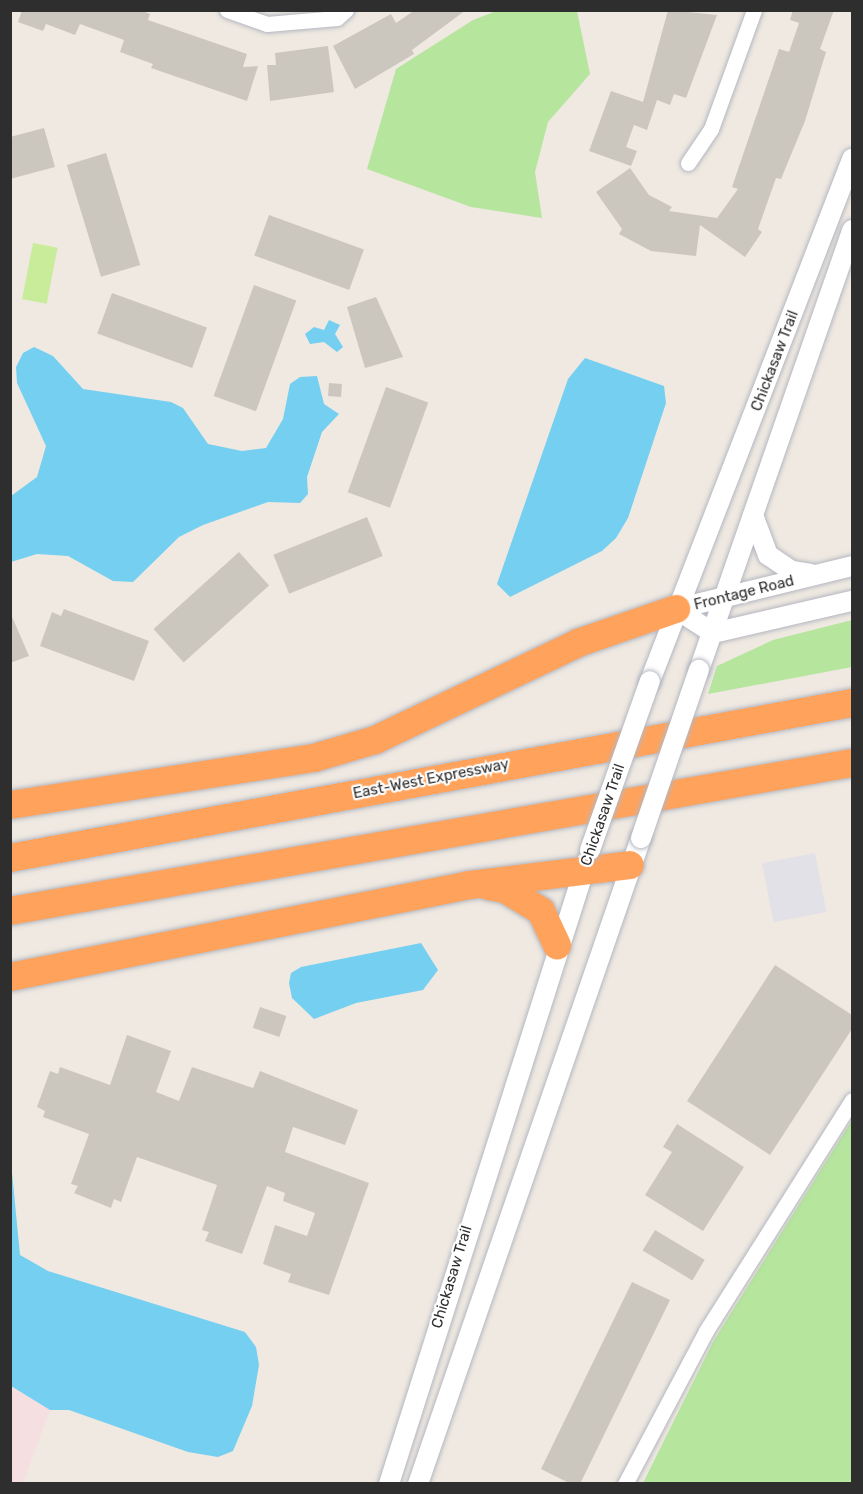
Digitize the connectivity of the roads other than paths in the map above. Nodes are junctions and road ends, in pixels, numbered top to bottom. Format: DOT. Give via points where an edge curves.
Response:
graph roads {
  1 [pos="227,10"];
  2 [pos="346,10"];
  3 [pos="753,10"];
  4 [pos="852,159"];
  5 [pos="688,163"];
  6 [pos="852,230"];
  7 [pos="753,515"];
  8 [pos="852,566"];
  9 [pos="816,575"];
  10 [pos="723,600"];
  11 [pos="852,601"];
  12 [pos="676,609"];
  13 [pos="713,633"];
  14 [pos="852,703"];
  15 [pos="852,763"];
  16 [pos="10,805"];
  17 [pos="10,858"];
  18 [pos="587,860"];
  19 [pos="630,865"];
  20 [pos="480,884"];
  21 [pos="10,911"];
  22 [pos="557,945"];
  23 [pos="10,976"];
  24 [pos="852,1100"];
  25 [pos="389,1484"];
  26 [pos="418,1484"];
  27 [pos="625,1484"];
  1 -- 2 [label="street" via="267,24 337,18"];
  3 -- 5 [label="street" via="711,129"];
  4 -- 12 [label="street, Chickasaw Trail"];
  6 -- 7 [label="street, Chickasaw Trail"];
  7 -- 9 [label="street" via="768,555 792,571"];
  7 -- 10 [label="street, Chickasaw Trail"];
  8 -- 9 [label="street, Frontage Road"];
  9 -- 10 [label="street, Frontage Road"];
  10 -- 12 [label="street, Frontage Road"];
  10 -- 13 [label="street, Chickasaw Trail"];
  11 -- 13 [label="street, Frontage Road"];
  12 -- 13 [label="street, Frontage Road"];
  12 -- 16 [label="highway" via="578,643 424,718 334,752"];
  12 -- 18 [label="street, Chickasaw Trail, bridge"];
  13 -- 19 [label="street, Chickasaw Trail, bridge"];
  14 -- 17 [label="highway, East-West Expressway"];
  15 -- 21 [label="highway"];
  18 -- 19 [label="highway"];
  18 -- 20 [label="highway"];
  18 -- 22 [label="street, Chickasaw Trail"];
  19 -- 26 [label="street, Chickasaw Trail"];
  20 -- 22 [label="highway" via="505,890 541,911"];
  20 -- 23 [label="highway"];
  22 -- 25 [label="street, Chickasaw Trail"];
  24 -- 27 [label="street" via="706,1330"];
}
